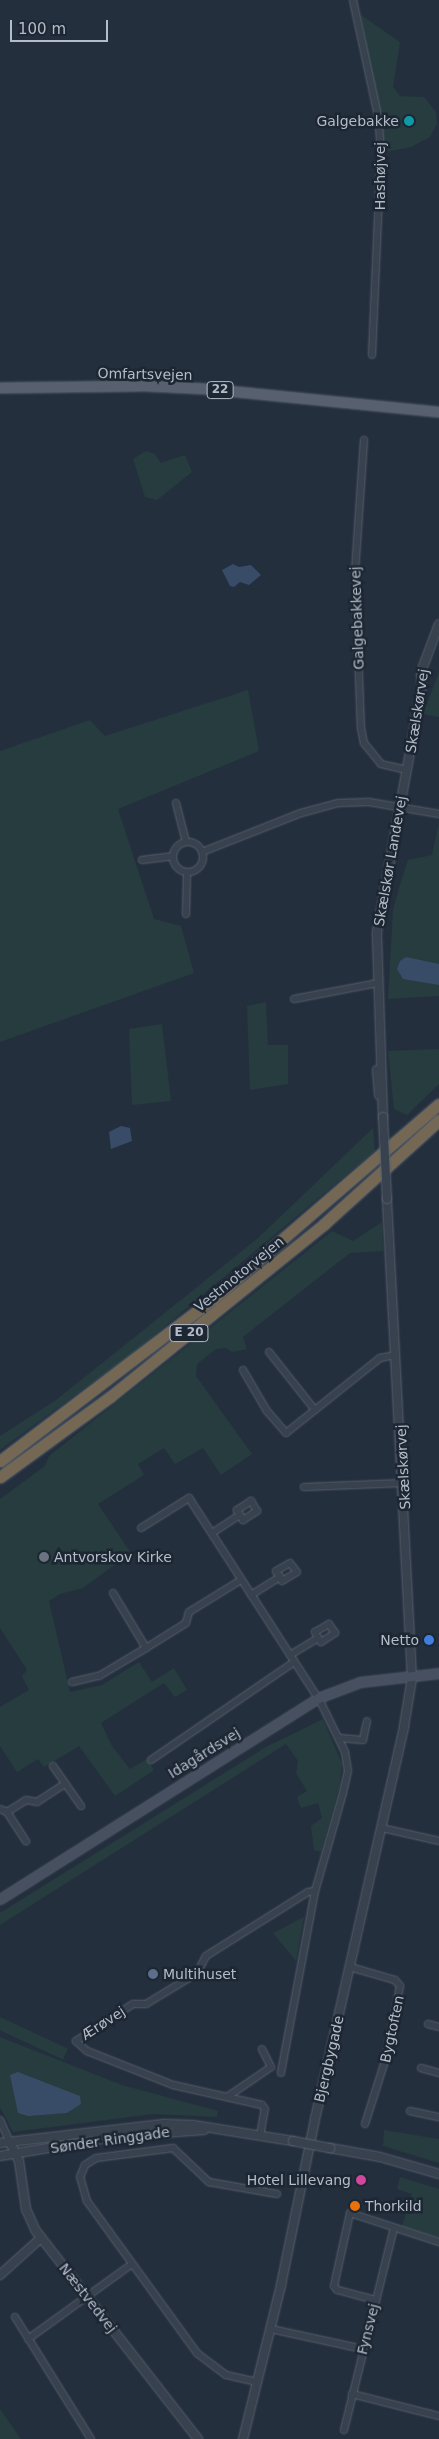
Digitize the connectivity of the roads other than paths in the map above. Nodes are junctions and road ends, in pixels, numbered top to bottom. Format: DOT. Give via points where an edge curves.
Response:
graph roads {
  1 [pos="353,0"];
  2 [pos="372,355"];
  3 [pos="0,388"];
  4 [pos="439,412"];
  5 [pos="364,440"];
  6 [pos="439,624"];
  7 [pos="407,770"];
  8 [pos="176,803"];
  9 [pos="400,809"];
  10 [pos="439,814"];
  11 [pos="186,842"];
  12 [pos="202,852"];
  13 [pos="173,856"];
  14 [pos="142,860"];
  15 [pos="187,872"];
  16 [pos="186,914"];
  17 [pos="378,983"];
  18 [pos="294,999"];
  19 [pos="439,1102"];
  20 [pos="439,1120"];
  21 [pos="390,1256"];
  22 [pos="269,1352"];
  23 [pos="395,1355"];
  24 [pos="243,1370"];
  25 [pos="315,1410"];
  26 [pos="0,1461"];
  27 [pos="0,1477"];
  28 [pos="404,1483"];
  29 [pos="304,1487"];
  30 [pos="240,1515"];
  31 [pos="141,1528"];
  32 [pos="212,1533"];
  33 [pos="280,1577"];
  34 [pos="241,1580"];
  35 [pos="113,1593"];
  36 [pos="251,1595"];
  37 [pos="318,1638"];
  38 [pos="146,1648"];
  39 [pos="290,1655"];
  40 [pos="294,1662"];
  41 [pos="439,1673"];
  42 [pos="412,1678"];
  43 [pos="72,1682"];
  44 [pos="318,1698"];
  45 [pos="367,1721"];
  46 [pos="339,1738"];
  47 [pos="151,1760"];
  48 [pos="53,1766"];
  49 [pos="65,1784"];
  50 [pos="81,1806"];
  51 [pos="3,1810"];
  52 [pos="382,1828"];
  53 [pos="26,1841"];
  54 [pos="439,1841"];
  55 [pos="315,1891"];
  56 [pos="0,1899"];
  57 [pos="350,1967"];
  58 [pos="428,2024"];
  59 [pos="439,2027"];
  60 [pos="262,2049"];
  61 [pos="421,2068"];
  62 [pos="281,2072"];
  63 [pos="439,2073"];
  64 [pos="227,2097"];
  65 [pos="410,2111"];
  66 [pos="439,2117"];
  67 [pos="0,2120"];
  68 [pos="365,2124"];
  69 [pos="221,2130"];
  70 [pos="260,2136"];
  71 [pos="10,2142"];
  72 [pos="0,2143"];
  73 [pos="17,2155"];
  74 [pos="0,2156"];
  75 [pos="439,2174"];
  76 [pos="277,2194"];
  77 [pos="394,2228"];
  78 [pos="41,2238"];
  79 [pos="439,2242"];
  80 [pos="132,2264"];
  81 [pos="0,2275"];
  82 [pos="87,2298"];
  83 [pos="375,2300"];
  84 [pos="15,2318"];
  85 [pos="271,2329"];
  86 [pos="28,2340"];
  87 [pos="363,2349"];
  88 [pos="257,2382"];
  89 [pos="352,2394"];
  90 [pos="439,2416"];
  91 [pos="344,2430"];
  92 [pos="91,2439"];
  93 [pos="198,2439"];
  94 [pos="243,2439"];
  1 -- 2 [label="street, Hashøjvej" via="378,116 381,149"];
  3 -- 4 [label="main road, Omfartsvejen / 22" via="145,386 208,389"];
  5 -- 7 [label="street, Galgebakkevej" via="355,574 361,728 364,743 381,764"];
  6 -- 7 [label="street, Skælskørvej" via="421,672 422,687"];
  7 -- 9 [label="street, Skælskør Landevej"];
  8 -- 11 [label="street"];
  9 -- 10 [label="street"];
  9 -- 12 [label="street" via="369,802 338,802 301,812"];
  9 -- 17 [label="street, Skælskør Landevej" via="377,932"];
  11 -- 12 [label="street" via="196,844"];
  11 -- 13 [label="street" via="177,847"];
  12 -- 15 [label="street" via="200,866"];
  13 -- 14 [label="street"];
  13 -- 15 [label="street" via="178,868"];
  15 -- 16 [label="street"];
  17 -- 18 [label="street"];
  17 -- 21 [label="street, Skælskør Landevej, bridge" via="377,1074"];
  19 -- 26 [label="highway, Vestmotorvejen / E 20" via="213,1299"];
  20 -- 27 [label="highway, Vestmotorvejen / E 20" via="316,1230 111,1396"];
  21 -- 23 [label="street, Skælskørvej"];
  22 -- 25 [label="street"];
  23 -- 25 [label="street" via="380,1358"];
  23 -- 28 [label="street, Skælskørvej"];
  24 -- 25 [label="street" via="267,1411 286,1433"];
  28 -- 29 [label="street"];
  28 -- 42 [label="street, Skælskørvej"];
  30 -- 32 [label="street"];
  31 -- 32 [label="street" via="189,1498"];
  32 -- 34 [label="street"];
  33 -- 36 [label="street"];
  34 -- 36 [label="street"];
  34 -- 38 [label="street" via="189,1612 186,1623"];
  35 -- 38 [label="street"];
  36 -- 39 [label="street"];
  37 -- 39 [label="street"];
  38 -- 43 [label="street" via="99,1676"];
  39 -- 40 [label="street"];
  40 -- 44 [label="street"];
  40 -- 47 [label="street"];
  41 -- 42 [label="main road, Idagårdsvej"];
  42 -- 44 [label="main road, Idagårdsvej" via="360,1682"];
  42 -- 52 [label="street, Bjergbygade"];
  44 -- 46 [label="street"];
  44 -- 56 [label="main road, Idagårdsvej"];
  45 -- 46 [label="street" via="363,1740"];
  46 -- 55 [label="street" via="348,1771"];
  48 -- 49 [label="street"];
  49 -- 50 [label="street"];
  49 -- 51 [label="street" via="37,1802 26,1800"];
  51 -- 53 [label="street"];
  52 -- 54 [label="street"];
  52 -- 57 [label="street, Bjergbygade"];
  55 -- 62 [label="street"];
  55 -- 64 [label="street, Ærøvej" via="308,1892 206,1956 197,1973 146,2004 133,2004 76,2041 87,2051 173,2085"];
  57 -- 68 [label="street, Bygtoften" via="395,1980 400,1986 385,2061"];
  57 -- 85 [label="street, Bjergbygade"];
  58 -- 59 [label="street"];
  60 -- 64 [label="street" via="271,2067"];
  61 -- 63 [label="street"];
  64 -- 70 [label="street, Ærøvej" via="263,2106"];
  65 -- 66 [label="street"];
  67 -- 71 [label="street"];
  69 -- 70 [label="street, Sønder Ringgade"];
  69 -- 71 [label="street, Sønder Ringgade" via="194,2125 136,2126"];
  69 -- 73 [label="street, Sønder Ringgade" via="121,2136"];
  70 -- 75 [label="street, Sønder Ringgade, bridge" via="380,2157"];
  71 -- 72 [label="street, Sønder Ringgade"];
  71 -- 73 [label="street, Næstvedvej"];
  73 -- 74 [label="street, Sønder Ringgade"];
  73 -- 78 [label="street, Næstvedvej" via="26,2209"];
  76 -- 80 [label="street" via="209,2182 173,2148 91,2160 81,2173 83,2193"];
  77 -- 79 [label="street"];
  77 -- 83 [label="street, Fynsvej"];
  77 -- 83 [label="street" via="350,2213 334,2286 337,2290"];
  78 -- 81 [label="street"];
  78 -- 82 [label="street, Næstvedvej"];
  80 -- 82 [label="street"];
  80 -- 88 [label="street" via="202,2357 226,2375"];
  82 -- 86 [label="street"];
  82 -- 93 [label="street, Næstvedvej"];
  83 -- 87 [label="street, Fynsvej"];
  84 -- 86 [label="street"];
  85 -- 87 [label="street"];
  85 -- 88 [label="street, Bjergbygade"];
  86 -- 92 [label="street"];
  87 -- 89 [label="street, Fynsvej"];
  88 -- 94 [label="street, Bjergbygade"];
  89 -- 90 [label="street"];
  89 -- 91 [label="street, Fynsvej"];
}
